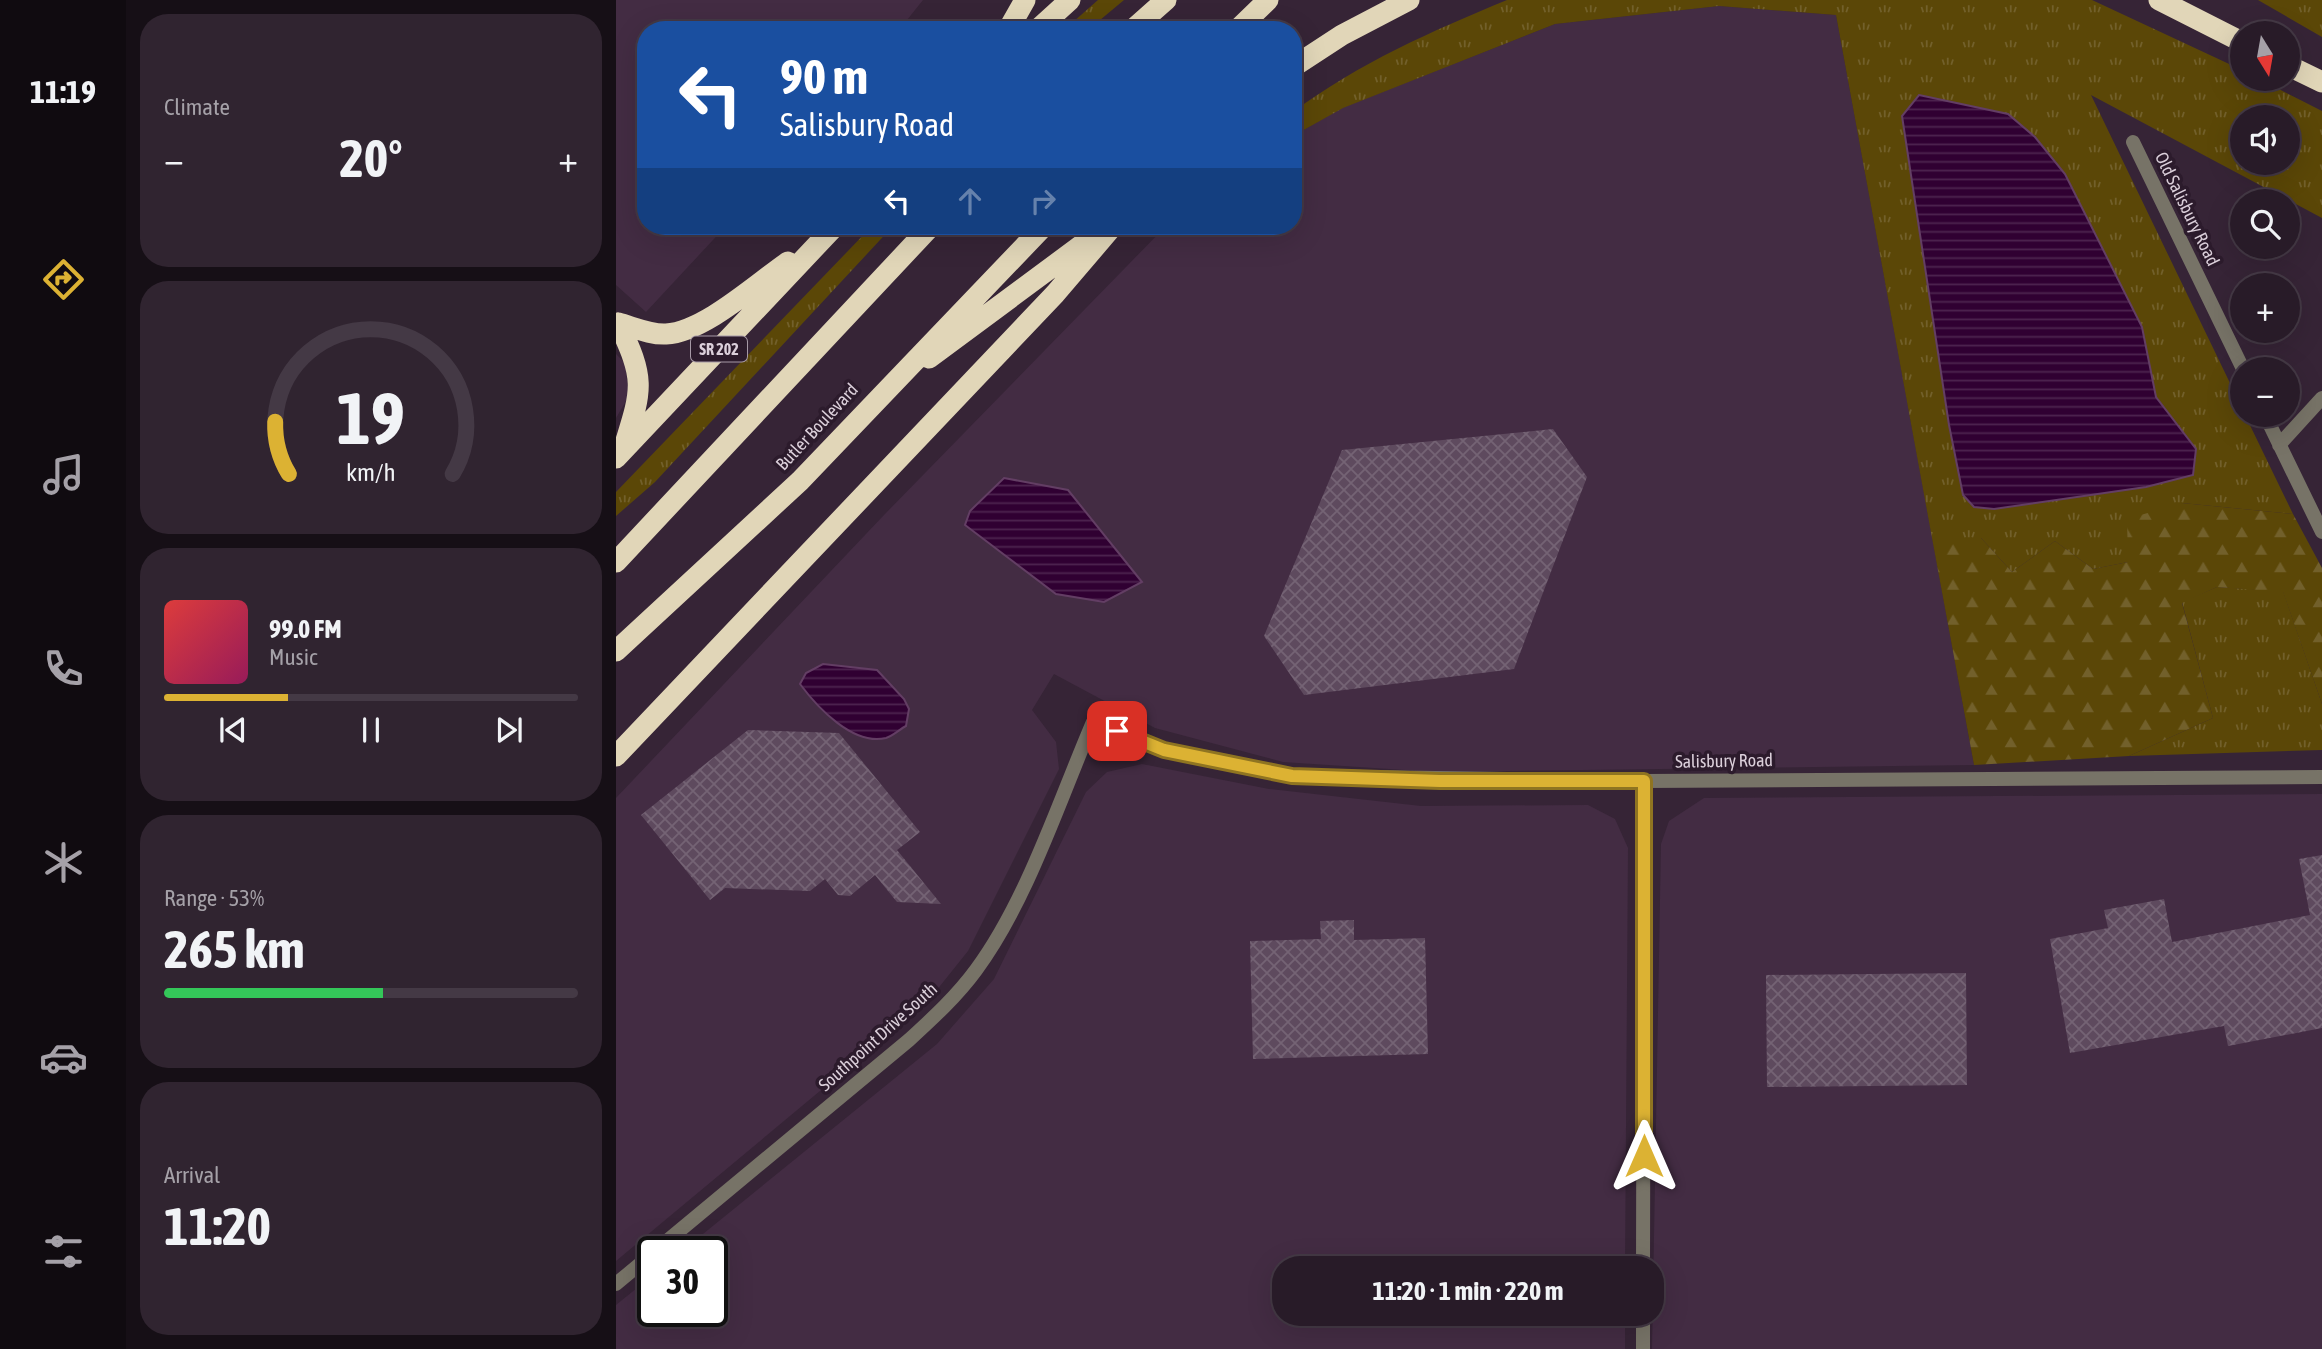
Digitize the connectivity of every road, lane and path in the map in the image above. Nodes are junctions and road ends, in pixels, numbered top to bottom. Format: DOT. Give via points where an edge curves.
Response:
graph roads {
  1 [pos="1025,0"];
  2 [pos="1070,0"];
  3 [pos="1166,0"];
  4 [pos="1268,0"];
  5 [pos="1409,0"];
  6 [pos="2159,0"];
  7 [pos="1013,21"];
  8 [pos="1047,21"];
  9 [pos="1142,21"];
  10 [pos="1246,21"];
  11 [pos="2230,36"];
  12 [pos="1302,61"];
  13 [pos="2300,71"];
  14 [pos="2322,82"];
  15 [pos="2133,142"];
  16 [pos="824,235"];
  17 [pos="825,235"];
  18 [pos="923,235"];
  19 [pos="1035,235"];
  20 [pos="1095,235"];
  21 [pos="1105,235"];
  22 [pos="2237,357"];
  23 [pos="877,397"];
  24 [pos="2322,398"];
  25 [pos="2271,427"];
  26 [pos="2279,445"];
  27 [pos="620,454"];
  28 [pos="2322,532"];
  29 [pos="616,562"];
  30 [pos="616,651"];
  31 [pos="1093,722"];
  32 [pos="616,756"];
  33 [pos="2322,777"];
  34 [pos="1644,781"];
  35 [pos="673,1236"];
  36 [pos="1643,1256"];
  37 [pos="637,1266"];
  38 [pos="616,1284"];
  39 [pos="1643,1326"];
  40 [pos="1643,1349"];
  1 -- 7 [label="highway"];
  2 -- 8 [label="highway"];
  3 -- 9 [label="highway"];
  4 -- 10 [label="highway"];
  5 -- 12 [label="highway"];
  6 -- 11 [label="highway"];
  13 -- 14 [label="highway"];
  15 -- 22 [label="street, Old Salisbury Road"];
  16 -- 27 [label="highway" via="682,332 663,334 618,323 640,379 640,394"];
  17 -- 27 [label="highway, SR 202"];
  18 -- 29 [label="highway"];
  19 -- 23 [label="highway, Butler Boulevard"];
  20 -- 23 [label="highway"];
  21 -- 32 [label="highway" via="1055,294"];
  23 -- 30 [label="highway, Butler Boulevard" via="800,481"];
  24 -- 26 [label="street"];
  25 -- 26 [label="street"];
  26 -- 28 [label="street"];
  31 -- 34 [label="street, Salisbury Road" via="1164,750 1292,776"];
  31 -- 35 [label="street, Southpoint Drive South" via="1024,885 969,978 909,1040"];
  33 -- 34 [label="street, Salisbury Road"];
  34 -- 36 [label="street"];
  37 -- 38 [label="street, Southpoint Drive South"];
  39 -- 40 [label="street"];
}
